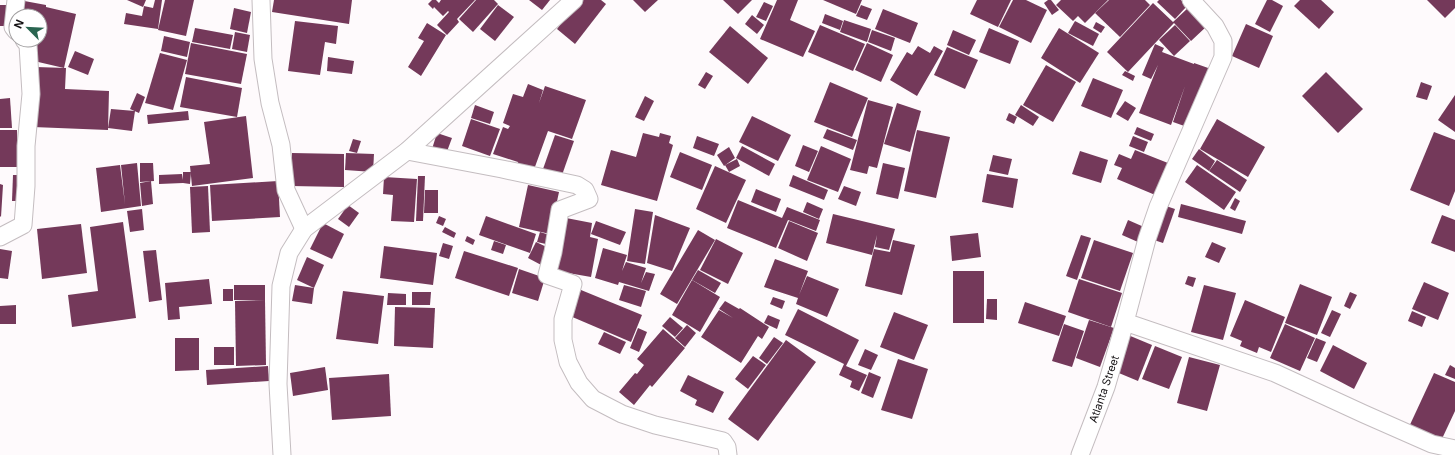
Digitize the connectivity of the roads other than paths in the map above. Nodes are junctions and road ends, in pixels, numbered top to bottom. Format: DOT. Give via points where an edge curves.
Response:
graph roads {
  1 [pos="261,0"];
  2 [pos="574,0"];
  3 [pos="1191,0"];
  4 [pos="28,48"];
  5 [pos="407,151"];
  6 [pos="304,229"];
  7 [pos="0,238"];
  8 [pos="1125,322"];
  9 [pos="1455,449"];
  10 [pos="282,455"];
  11 [pos="728,455"];
  12 [pos="1080,455"];
  1 -- 6 [label="street" via="263,59 270,103 281,145 286,190"];
  2 -- 5 [label="street"];
  3 -- 8 [label="street, Atlanta Street" via="1215,26 1223,41 1223,57 1158,207"];
  4 -- 7 [label="street" via="31,94 23,225"];
  5 -- 6 [label="street"];
  5 -- 11 [label="street" via="577,185 585,190 589,199 560,210 553,252 546,275 573,284 563,319 563,340 568,362 575,376 593,399 622,414 654,425 723,441"];
  6 -- 10 [label="street" via="289,253 281,286 278,384"];
  8 -- 9 [label="street" via="1275,373 1432,444"];
  8 -- 12 [label="street, Atlanta Street" via="1106,387"];
}
